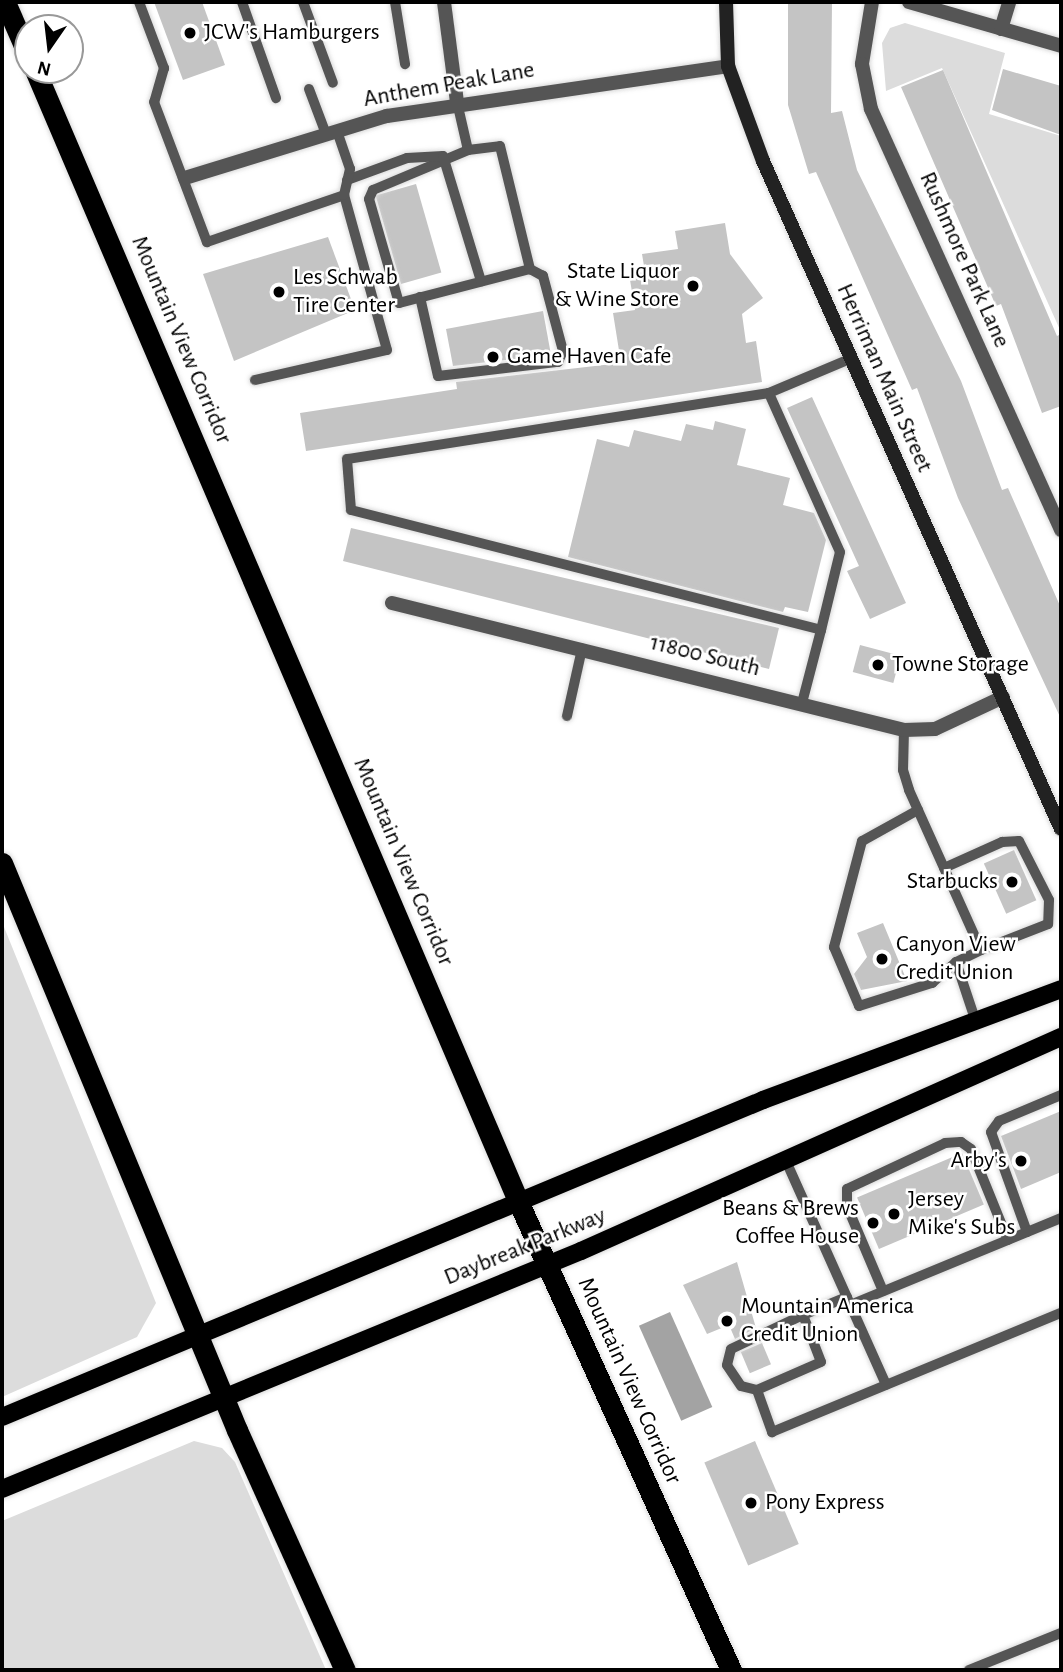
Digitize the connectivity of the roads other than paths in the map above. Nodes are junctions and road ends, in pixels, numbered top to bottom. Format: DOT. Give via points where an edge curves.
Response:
graph roads {
  1 [pos="5,2"];
  2 [pos="139,2"];
  3 [pos="242,2"];
  4 [pos="303,2"];
  5 [pos="444,2"];
  6 [pos="726,2"];
  7 [pos="872,2"];
  8 [pos="909,2"];
  9 [pos="1009,2"];
  10 [pos="395,3"];
  11 [pos="14,23"];
  12 [pos="1001,29"];
  13 [pos="1061,46"];
  14 [pos="405,64"];
  15 [pos="728,66"];
  16 [pos="333,83"];
  17 [pos="41,84"];
  18 [pos="309,89"];
  19 [pos="276,99"];
  20 [pos="457,102"];
  21 [pos="332,132"];
  22 [pos="468,150"];
  23 [pos="443,156"];
  24 [pos="185,177"];
  25 [pos="347,180"];
  26 [pos="344,195"];
  27 [pos="530,269"];
  28 [pos="481,281"];
  29 [pos="420,297"];
  30 [pos="850,359"];
  31 [pos="255,380"];
  32 [pos="769,393"];
  33 [pos="1061,530"];
  34 [pos="392,603"];
  35 [pos="821,630"];
  36 [pos="582,649"];
  37 [pos="1003,697"];
  38 [pos="802,704"];
  39 [pos="567,716"];
  40 [pos="904,730"];
  41 [pos="918,810"];
  42 [pos="1061,829"];
  43 [pos="2,863"];
  44 [pos="944,868"];
  45 [pos="981,950"];
  46 [pos="956,961"];
  47 [pos="1061,989"];
  48 [pos="975,1019"];
  49 [pos="1061,1037"];
  50 [pos="1061,1095"];
  51 [pos="786,1161"];
  52 [pos="519,1200"];
  53 [pos="1061,1218"];
  54 [pos="1027,1232"];
  55 [pos="1008,1240"];
  56 [pos="548,1265"];
  57 [pos="883,1291"];
  58 [pos="848,1301"];
  59 [pos="1061,1313"];
  60 [pos="803,1315"];
  61 [pos="197,1334"];
  62 [pos="886,1385"];
  63 [pos="757,1390"];
  64 [pos="224,1397"];
  65 [pos="2,1417"];
  66 [pos="2,1489"];
  67 [pos="1061,1633"];
  68 [pos="345,1670"];
  69 [pos="730,1670"];
  70 [pos="969,1670"];
  1 -- 11 [label="highway"];
  2 -- 24 [label="lane" via="164,68 155,102"];
  3 -- 19 [label="lane"];
  4 -- 16 [label="lane"];
  5 -- 20 [label="street"];
  6 -- 15 [label="street, Herriman Main Street"];
  7 -- 33 [label="street, Rushmore Park Lane" via="862,64 871,109"];
  8 -- 12 [label="street"];
  9 -- 12 [label="street"];
  10 -- 14 [label="lane"];
  12 -- 13 [label="street"];
  15 -- 20 [label="street, Anthem Peak Lane"];
  15 -- 30 [label="street, Herriman Main Street"];
  17 -- 52 [label="highway, Mountain View Corridor"];
  18 -- 21 [label="lane"];
  20 -- 21 [label="street, Anthem Peak Lane"];
  20 -- 22 [label="lane"];
  21 -- 24 [label="street, Anthem Peak Lane"];
  21 -- 25 [label="lane" via="350,169"];
  22 -- 23 [label="lane"];
  22 -- 27 [label="lane" via="499,146"];
  23 -- 25 [label="lane" via="407,158"];
  23 -- 28 [label="lane"];
  23 -- 29 [label="lane" via="373,190 369,199 398,303"];
  24 -- 26 [label="lane" via="207,242"];
  25 -- 26 [label="lane"];
  26 -- 31 [label="lane" via="387,350"];
  27 -- 28 [label="lane"];
  27 -- 29 [label="lane" via="542,276 563,351 558,362 438,376"];
  28 -- 29 [label="lane"];
  30 -- 32 [label="lane"];
  30 -- 37 [label="street, Herriman Main Street"];
  32 -- 35 [label="lane" via="840,552"];
  32 -- 35 [label="lane" via="347,459 351,510"];
  34 -- 36 [label="street, 11800 South"];
  35 -- 38 [label="lane"];
  36 -- 38 [label="street, 11800 South"];
  36 -- 39 [label="lane"];
  37 -- 40 [label="street, 11800 South" via="934,729"];
  37 -- 42 [label="street, Herriman Main Street"];
  38 -- 40 [label="street, 11800 South"];
  40 -- 41 [label="lane" via="902,770"];
  41 -- 44 [label="lane"];
  41 -- 46 [label="lane" via="862,841 834,947 842,976 859,1006 932,982"];
  43 -- 61 [label="highway"];
  44 -- 45 [label="lane"];
  44 -- 45 [label="lane" via="1002,842 1020,841 1049,900 1048,923"];
  45 -- 46 [label="lane"];
  46 -- 48 [label="lane"];
  47 -- 48 [label="main road, Daybreak Parkway"];
  48 -- 52 [label="main road, Daybreak Parkway"];
  49 -- 51 [label="main road, Daybreak Parkway"];
  50 -- 54 [label="lane" via="999,1121 991,1132"];
  51 -- 56 [label="main road, Daybreak Parkway"];
  51 -- 58 [label="lane"];
  52 -- 56 [label="highway, Mountain View Corridor"];
  52 -- 61 [label="main road, Daybreak Parkway"];
  53 -- 54 [label="lane"];
  54 -- 55 [label="lane"];
  55 -- 57 [label="lane"];
  55 -- 57 [label="lane" via="971,1149 961,1142 857,1180 845,1195"];
  56 -- 64 [label="main road, Daybreak Parkway"];
  56 -- 69 [label="highway, Mountain View Corridor"];
  57 -- 58 [label="lane"];
  58 -- 60 [label="lane"];
  58 -- 62 [label="lane"];
  59 -- 62 [label="lane"];
  60 -- 63 [label="lane" via="821,1362"];
  60 -- 63 [label="lane" via="731,1349 727,1365 741,1386"];
  61 -- 64 [label="highway"];
  61 -- 65 [label="main road, Daybreak Parkway"];
  62 -- 63 [label="lane" via="772,1432"];
  64 -- 66 [label="main road, Daybreak Parkway"];
  64 -- 68 [label="highway"];
  67 -- 70 [label="lane"];
}
